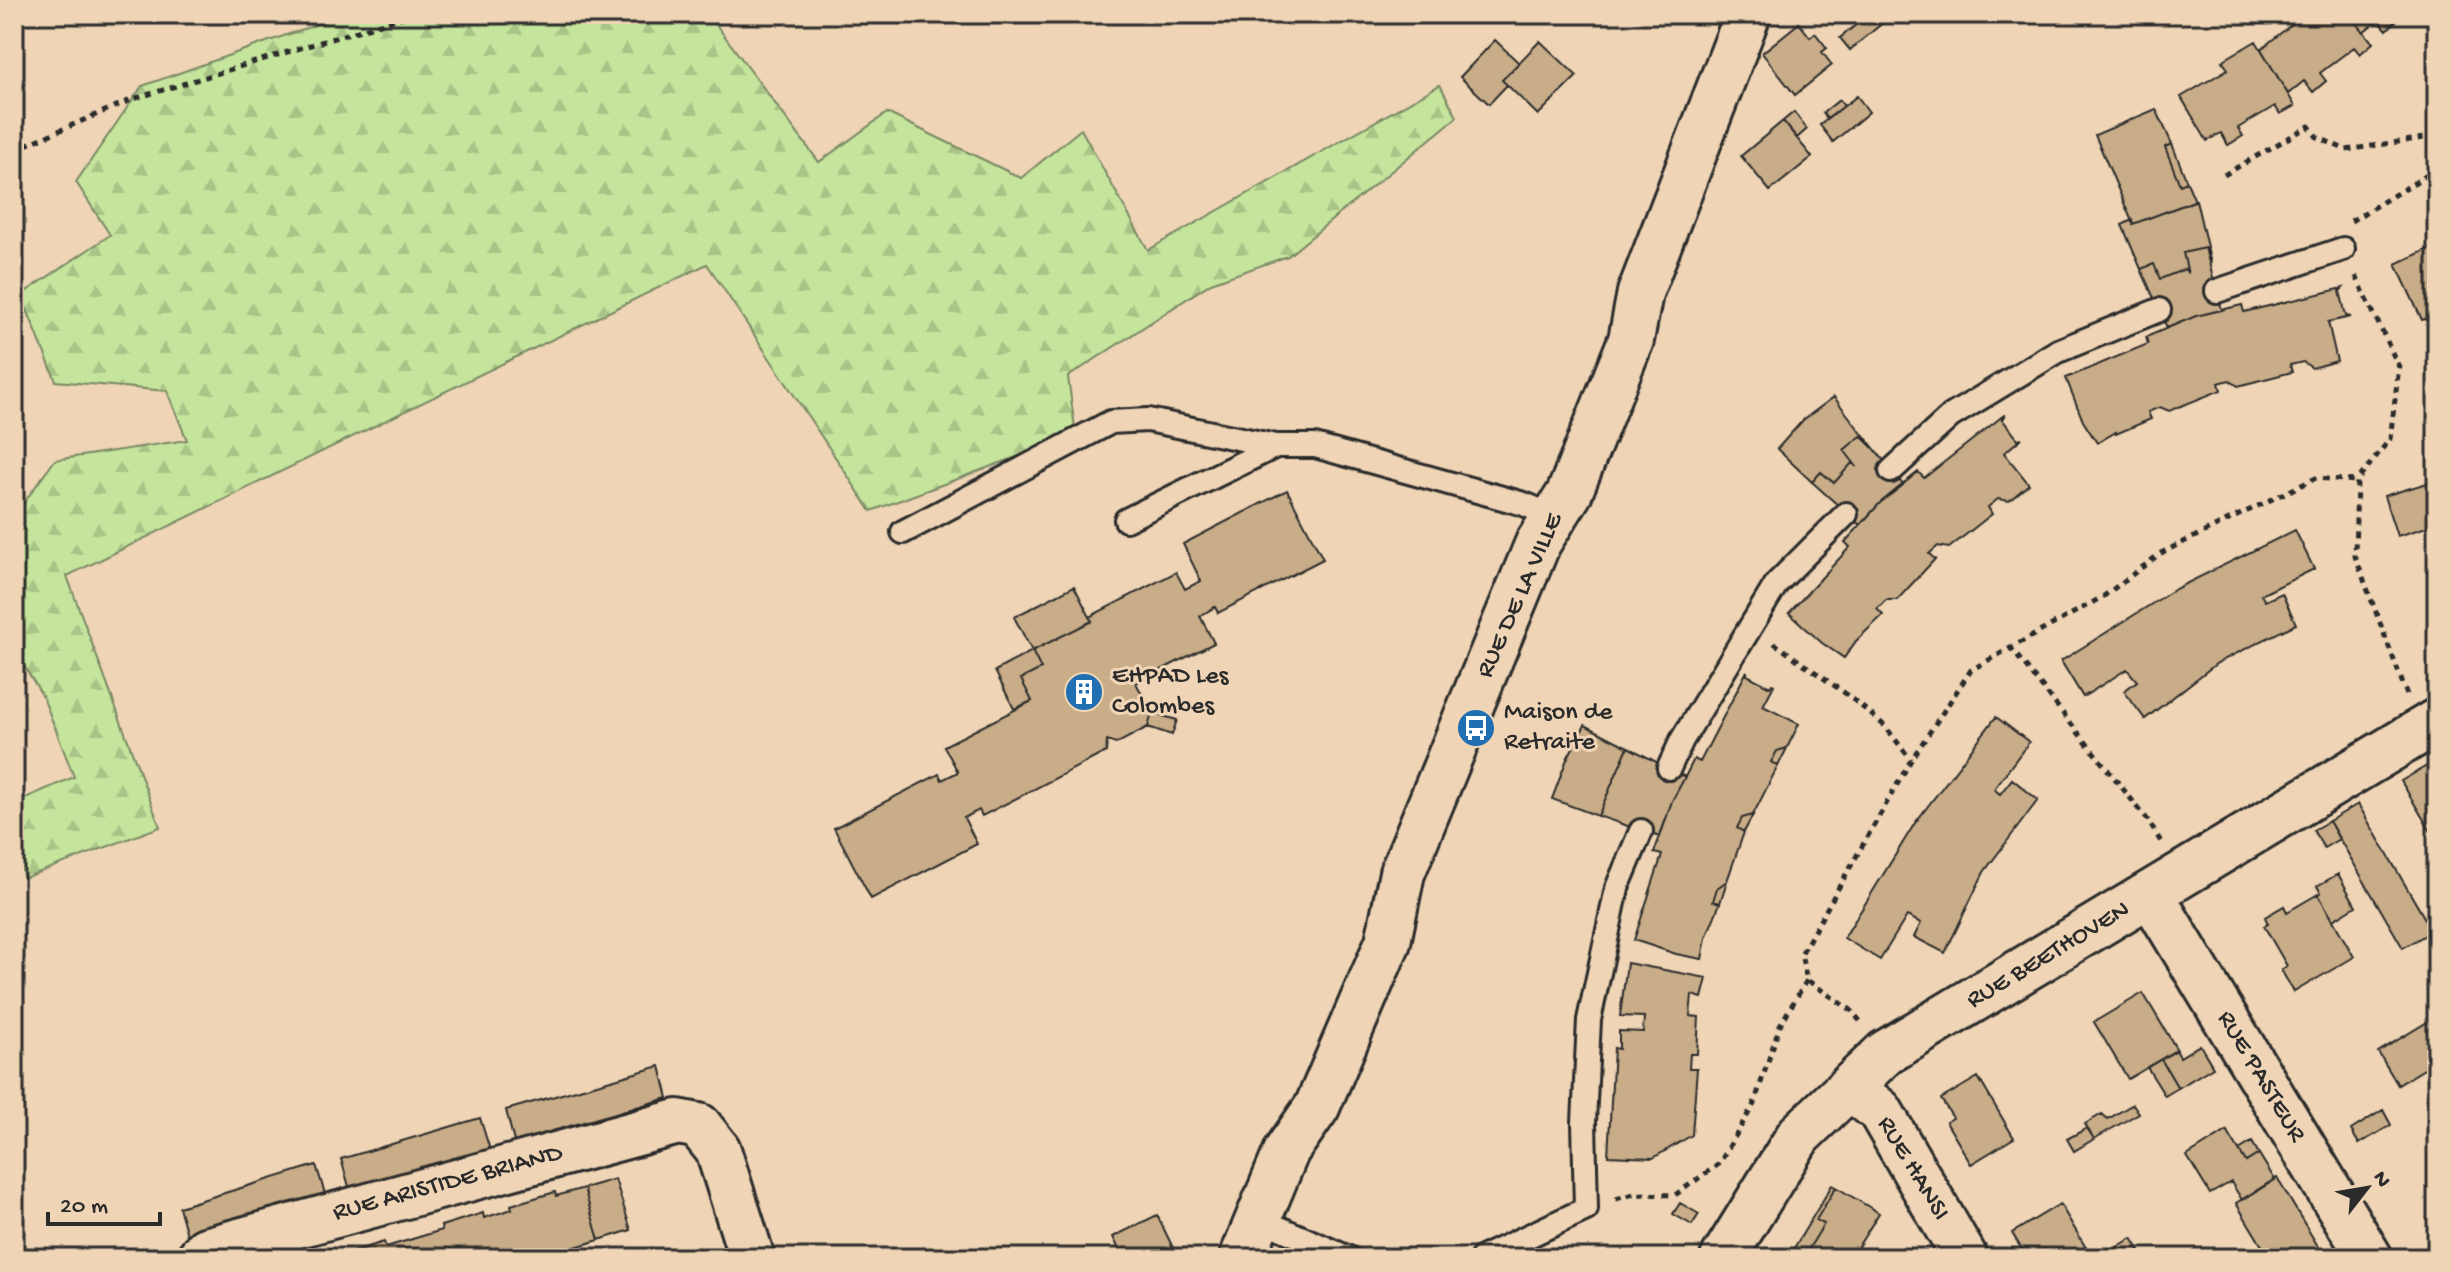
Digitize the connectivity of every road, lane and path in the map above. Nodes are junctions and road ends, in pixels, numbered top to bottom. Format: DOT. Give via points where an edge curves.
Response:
graph roads {
  1 [pos="413,14"];
  2 [pos="1748,14"];
  3 [pos="2437,136"];
  4 [pos="14,150"];
  5 [pos="2437,169"];
  6 [pos="2224,175"];
  7 [pos="2343,249"];
  8 [pos="2217,291"];
  9 [pos="2159,310"];
  10 [pos="1276,446"];
  11 [pos="1891,471"];
  12 [pos="2357,481"];
  13 [pos="1846,514"];
  14 [pos="1555,517"];
  15 [pos="1126,520"];
  16 [pos="903,532"];
  17 [pos="1750,627"];
  18 [pos="2010,647"];
  19 [pos="2430,725"];
  20 [pos="1911,760"];
  21 [pos="1669,768"];
  22 [pos="1641,831"];
  23 [pos="2165,884"];
  24 [pos="1807,980"];
  25 [pos="1885,1053"];
  26 [pos="1850,1087"];
  27 [pos="1586,1209"];
  28 [pos="1259,1219"];
  29 [pos="199,1258"];
  30 [pos="752,1258"];
  31 [pos="1242,1258"];
  32 [pos="1349,1258"];
  33 [pos="1482,1258"];
  34 [pos="1723,1258"];
  35 [pos="1965,1258"];
  36 [pos="2370,1258"];
  1 -- 4 [label="path" via="133,99"];
  2 -- 14 [label="street, RUE DE LA VILLE" via="1640,293 1631,340"];
  3 -- 6 [label="path" via="2346,150 2317,137 2309,126"];
  5 -- 7 [label="path" via="2344,225"];
  7 -- 8 [label="lane"];
  7 -- 12 [label="path" via="2399,367 2390,439"];
  9 -- 11 [label="lane" via="2058,351 1951,416"];
  10 -- 14 [label="lane" via="1315,446"];
  10 -- 15 [label="lane"];
  10 -- 16 [label="lane" via="1148,420 1111,422"];
  12 -- 18 [label="path" via="2316,478 2161,553 2104,596"];
  12 -- 19 [label="path" via="2355,556 2400,680"];
  13 -- 17 [label="lane" via="1777,583"];
  14 -- 28 [label="street, RUE DE LA VILLE" via="1538,543 1402,873 1388,942 1317,1107 1287,1150"];
  17 -- 20 [label="path" via="1849,696 1885,726"];
  17 -- 21 [label="lane"];
  18 -- 20 [label="path" via="1971,670"];
  18 -- 23 [label="path" via="2147,819"];
  19 -- 23 [label="street, RUE BEETHOVEN"];
  20 -- 24 [label="path" via="1801,954"];
  22 -- 27 [label="lane" via="1617,888 1589,1020"];
  23 -- 25 [label="street, RUE BEETHOVEN"];
  23 -- 36 [label="street, RUE PASTEUR"];
  24 -- 25 [label="path" via="1851,1010"];
  24 -- 27 [label="path" via="1780,1025 1754,1104 1719,1164 1675,1195 1634,1194"];
  25 -- 26 [label="street, RUE BEETHOVEN"];
  26 -- 34 [label="street, RUE BEETHOVEN" via="1799,1135"];
  26 -- 35 [label="street, RUE HANSI" via="1880,1111"];
  27 -- 33 [label="lane"];
  28 -- 31 [label="street, RUE DE LA VILLE"];
  28 -- 32 [label="lane"];
  29 -- 30 [label="street, RUE ARISTIDE BRIAND" via="206,1250 678,1122 699,1126 718,1150"];
}
